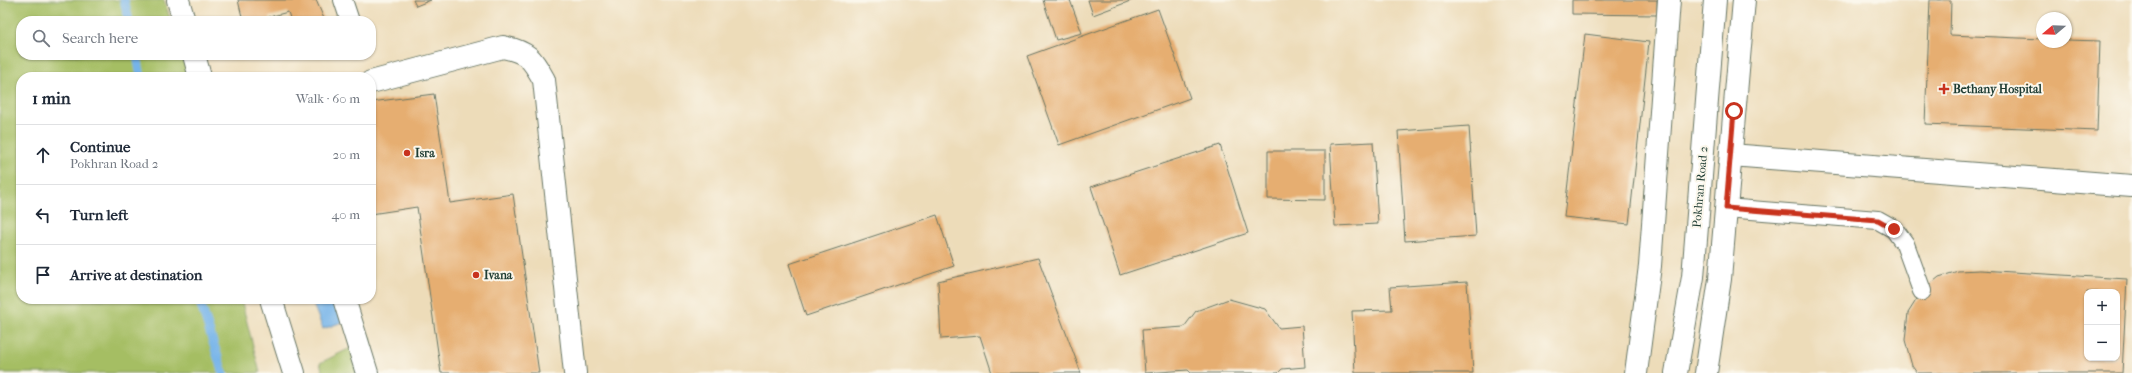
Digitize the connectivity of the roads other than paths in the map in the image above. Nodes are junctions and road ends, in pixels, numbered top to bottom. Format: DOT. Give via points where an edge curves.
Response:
graph roads {
  1 [pos="178,0"];
  2 [pos="343,0"];
  3 [pos="1669,0"];
  4 [pos="1715,0"];
  5 [pos="1744,0"];
  6 [pos="183,16"];
  7 [pos="348,16"];
  8 [pos="195,60"];
  9 [pos="199,72"];
  10 [pos="376,81"];
  11 [pos="1731,155"];
  12 [pos="2132,186"];
  13 [pos="1726,208"];
  14 [pos="1922,291"];
  15 [pos="273,304"];
  16 [pos="346,304"];
  17 [pos="294,373"];
  18 [pos="367,373"];
  19 [pos="575,373"];
  20 [pos="1636,373"];
  21 [pos="1676,373"];
  22 [pos="1706,373"];
  1 -- 6 [label="street"];
  2 -- 7 [label="lane"];
  3 -- 20 [label="street" via="1650,266"];
  4 -- 21 [label="street, Pokhran Road 2" via="1693,277"];
  5 -- 11 [label="street"];
  8 -- 9 [label="street"];
  10 -- 19 [label="street" via="503,47 520,50 532,58 544,80"];
  11 -- 12 [label="street"];
  11 -- 13 [label="street"];
  13 -- 14 [label="lane" via="1878,220 1894,229 1905,244"];
  13 -- 22 [label="street" via="1720,279"];
  15 -- 17 [label="street"];
  16 -- 18 [label="street"];
}
